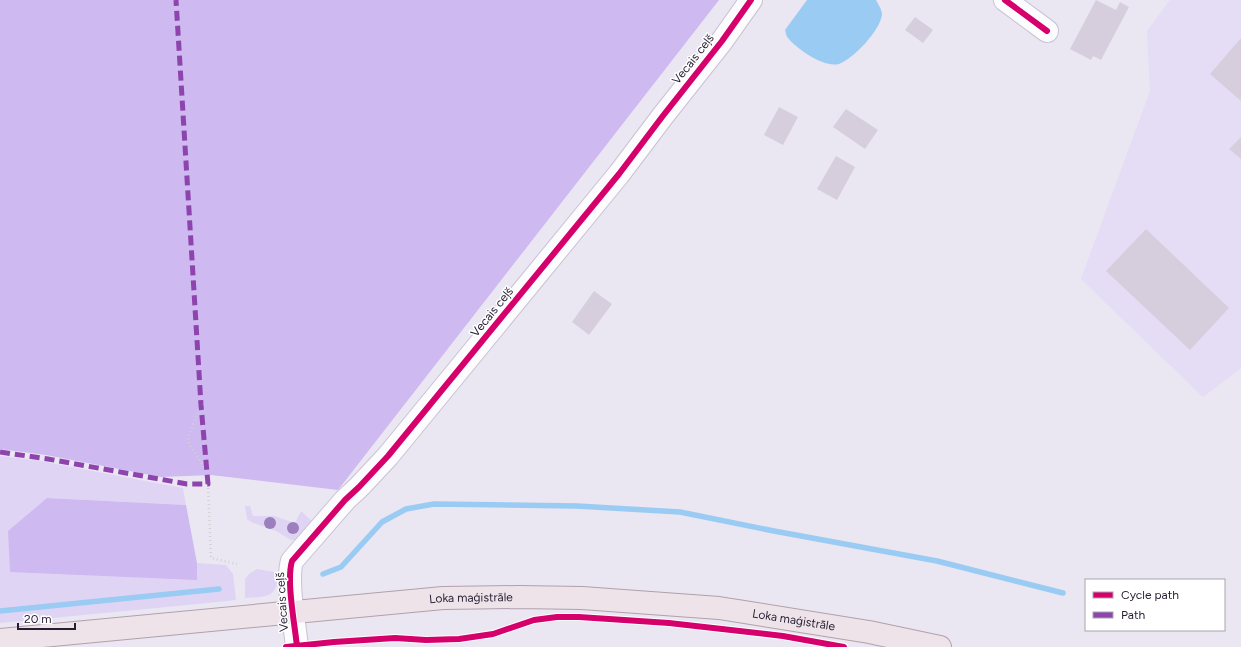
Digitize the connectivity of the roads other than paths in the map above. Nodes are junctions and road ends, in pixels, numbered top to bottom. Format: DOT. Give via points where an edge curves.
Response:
graph roads {
  1 [pos="751,0"];
  2 [pos="1005,0"];
  3 [pos="1047,31"];
  4 [pos="293,613"];
  5 [pos="0,640"];
  6 [pos="297,647"];
  7 [pos="940,647"];
  1 -- 4 [label="street, Vecais ceļš" via="592,207 388,456 345,500 292,561 290,569"];
  2 -- 3 [label="street"];
  4 -- 5 [label="main road, Loka maģistrāle"];
  4 -- 6 [label="street, Vecais ceļš"];
  4 -- 7 [label="main road, Loka maģistrāle" via="443,598 582,598 719,608 869,632"];
}
